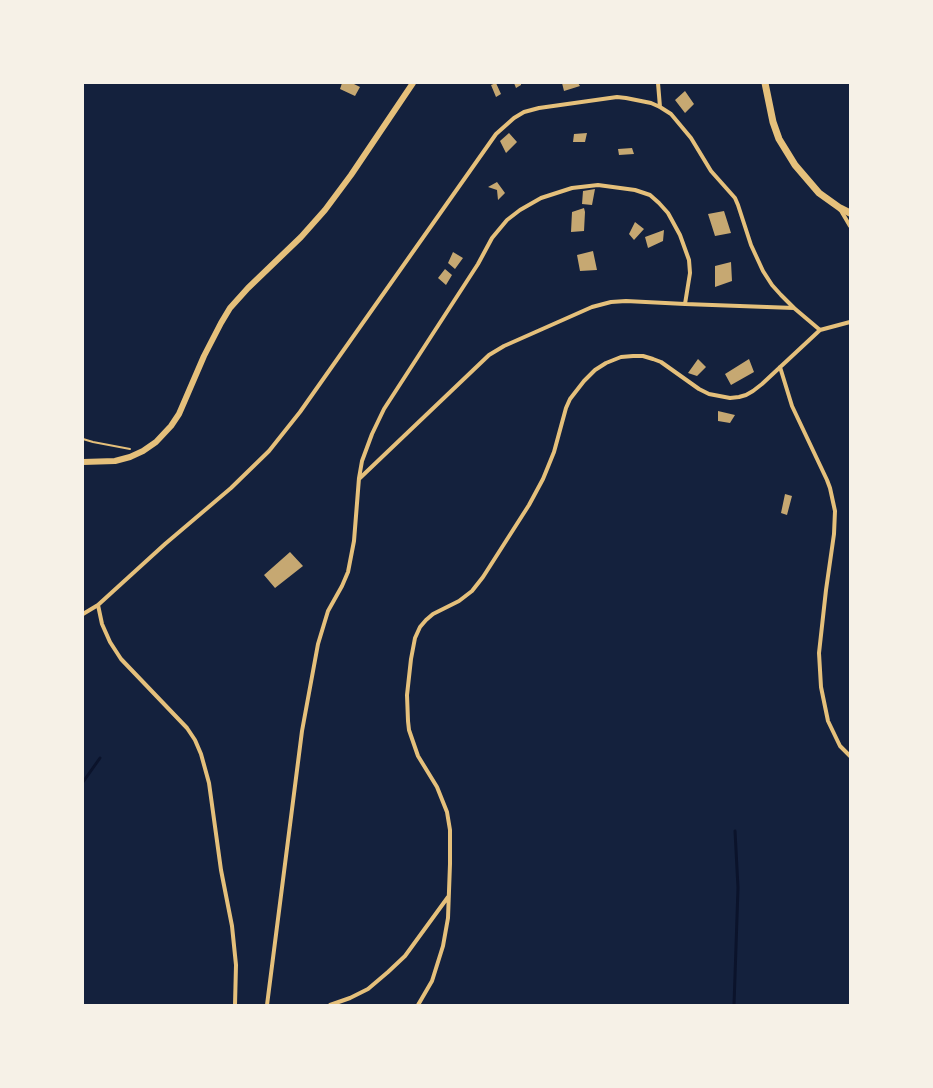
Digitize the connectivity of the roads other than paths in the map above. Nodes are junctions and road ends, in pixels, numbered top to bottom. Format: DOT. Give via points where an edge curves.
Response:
graph roads {
  1 [pos="413,83"];
  2 [pos="658,83"];
  3 [pos="765,83"];
  4 [pos="660,106"];
  5 [pos="840,208"];
  6 [pos="850,213"];
  7 [pos="850,226"];
  8 [pos="685,304"];
  9 [pos="794,308"];
  10 [pos="850,322"];
  11 [pos="820,330"];
  12 [pos="780,367"];
  13 [pos="83,462"];
  14 [pos="359,478"];
  15 [pos="98,605"];
  16 [pos="83,614"];
  17 [pos="850,756"];
  18 [pos="449,897"];
  19 [pos="235,1005"];
  20 [pos="267,1005"];
  21 [pos="330,1005"];
  22 [pos="418,1005"];
  1 -- 13 [label="main road" via="325,210 302,237 230,308 171,426 156,442 130,457 115,461"];
  2 -- 4 [label="street"];
  3 -- 5 [label="highway" via="779,139 795,165 819,193"];
  4 -- 9 [label="street" via="681,125 711,171 735,198 751,245 763,270 772,285"];
  4 -- 15 [label="street" via="626,98 610,98 539,108 524,112 504,126 300,412 268,451 231,488"];
  5 -- 6 [label="highway"];
  5 -- 7 [label="street"];
  8 -- 9 [label="street"];
  8 -- 14 [label="street" via="611,302 592,307 504,346 489,355"];
  8 -- 14 [label="street" via="690,273 689,260 668,213 650,195 636,190 598,185 572,188 541,198 507,220 492,238 478,264 384,409 362,461"];
  9 -- 11 [label="street"];
  10 -- 11 [label="street"];
  11 -- 12 [label="street"];
  12 -- 17 [label="street" via="792,406 827,480 835,511 819,653 821,687 828,721 840,746"];
  12 -- 18 [label="street" via="753,391 730,398 709,394 661,362 643,356 621,358 595,370 570,399 543,479 483,577 472,591 459,601 433,614 420,627 411,659 407,695 408,720 418,756 437,787 447,812 450,830"];
  14 -- 20 [label="street" via="354,540 348,572 328,611 320,637 302,731"];
  15 -- 16 [label="street"];
  15 -- 19 [label="street" via="102,624 121,659 187,728 201,754 232,926 236,966"];
  18 -- 21 [label="street" via="405,956 388,972 368,989"];
  18 -- 22 [label="street" via="443,946 432,981"];
}
